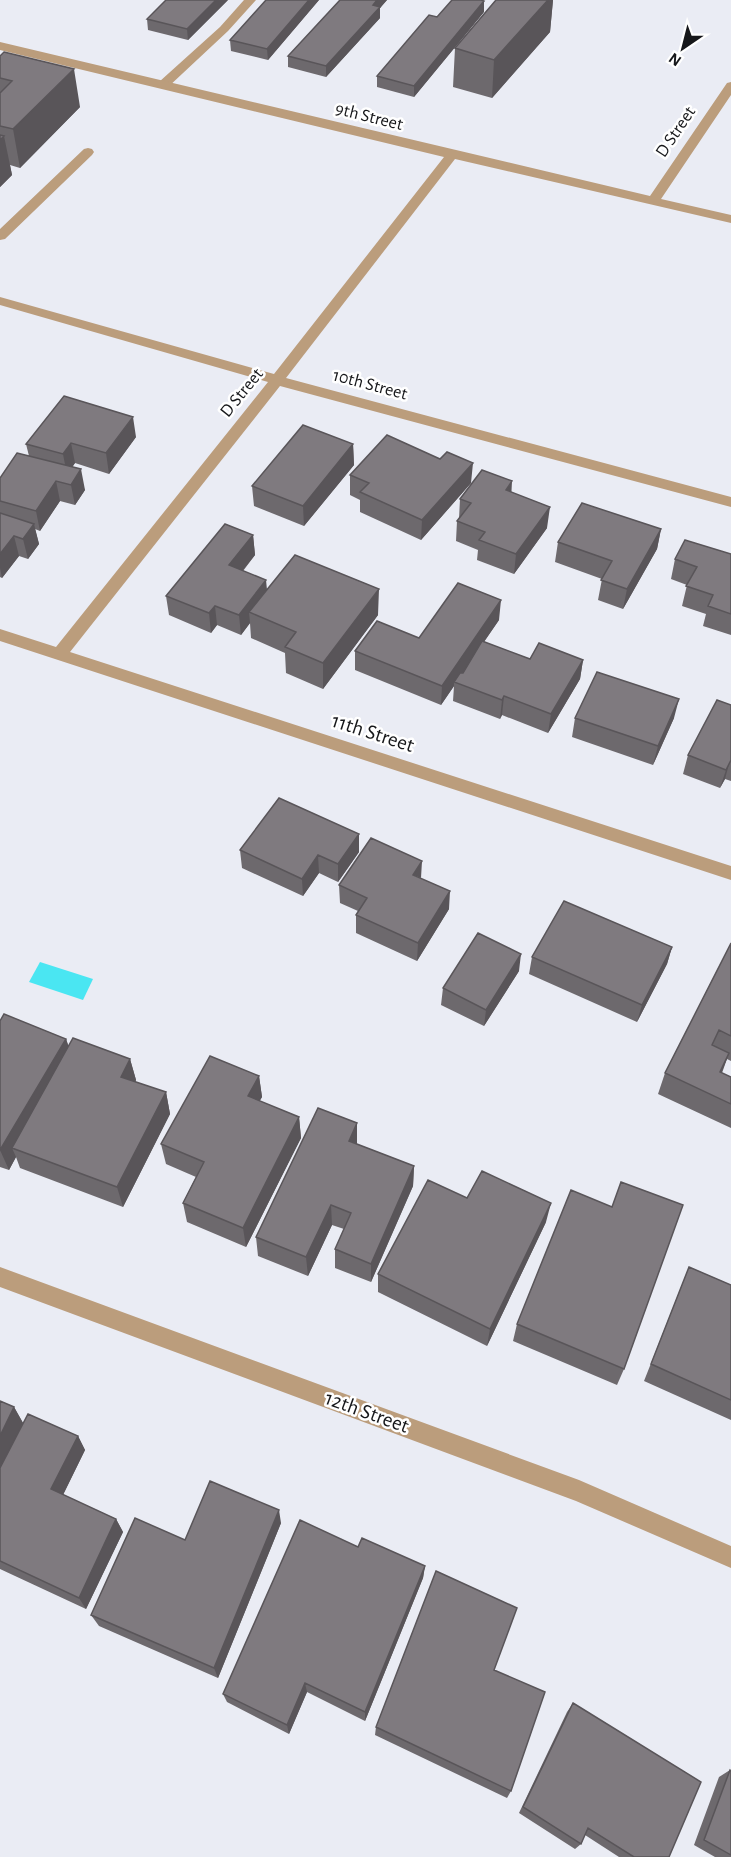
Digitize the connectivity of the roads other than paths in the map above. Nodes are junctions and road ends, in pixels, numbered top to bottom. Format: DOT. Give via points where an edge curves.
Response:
graph roads {
  1 [pos="250,0"];
  2 [pos="0,46"];
  3 [pos="163,85"];
  4 [pos="731,86"];
  5 [pos="88,152"];
  6 [pos="452,155"];
  7 [pos="653,201"];
  8 [pos="731,219"];
  9 [pos="0,236"];
  10 [pos="0,302"];
  11 [pos="277,380"];
  12 [pos="731,502"];
  13 [pos="0,635"];
  14 [pos="59,654"];
  15 [pos="731,873"];
  16 [pos="0,1277"];
  17 [pos="731,1557"];
  1 -- 3 [label="street"];
  2 -- 3 [label="street, 9th Street"];
  3 -- 6 [label="street, 9th Street"];
  4 -- 7 [label="street, D Street"];
  5 -- 9 [label="street"];
  6 -- 7 [label="street, 9th Street"];
  6 -- 11 [label="street, D Street"];
  7 -- 8 [label="street, 9th Street"];
  10 -- 11 [label="street, 10th Street"];
  11 -- 12 [label="street, 10th Street"];
  11 -- 14 [label="street, D Street"];
  13 -- 14 [label="street, 11th Street"];
  14 -- 15 [label="street, 11th Street"];
  16 -- 17 [label="street, 12th Street" via="579,1491"];
}
